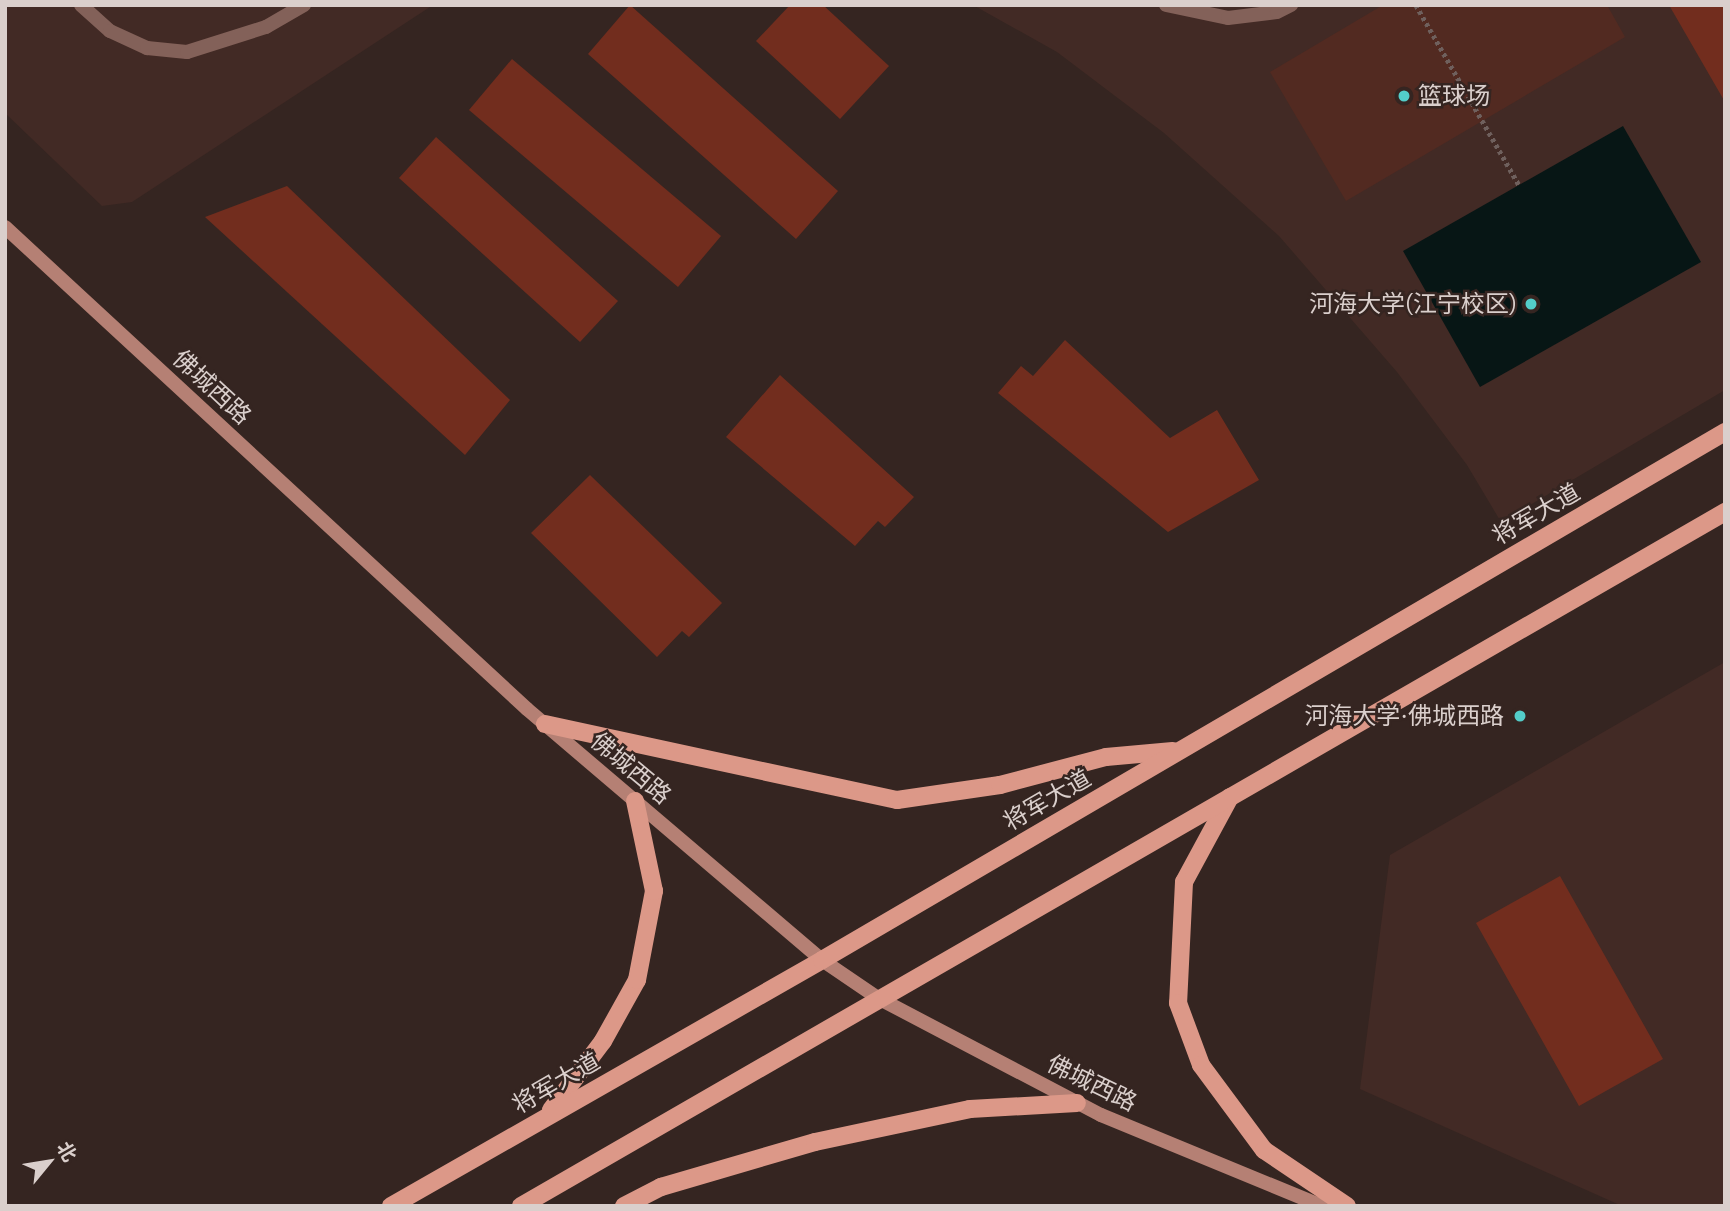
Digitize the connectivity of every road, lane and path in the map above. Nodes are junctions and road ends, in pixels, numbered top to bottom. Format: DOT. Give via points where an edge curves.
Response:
graph roads {
  1 [pos="81,5"];
  2 [pos="304,5"];
  3 [pos="1166,5"];
  4 [pos="1291,5"];
  5 [pos="1416,5"];
  6 [pos="1520,185"];
  7 [pos="5,227"];
  8 [pos="1725,432"];
  9 [pos="1725,512"];
  10 [pos="545,724"];
  11 [pos="1180,750"];
  12 [pos="1231,797"];
  13 [pos="635,801"];
  14 [pos="822,960"];
  15 [pos="877,998"];
  16 [pos="1077,1102"];
  17 [pos="544,1118"];
  18 [pos="391,1206"];
  19 [pos="521,1206"];
  20 [pos="624,1206"];
  21 [pos="1322,1206"];
  22 [pos="1347,1206"];
  1 -- 2 [label="street" via="110,31 147,48 187,51 265,27"];
  3 -- 4 [label="street" via="1228,18 1277,12"];
  5 -- 6 [label="path"];
  7 -- 10 [label="main road, 佛城西路"];
  8 -- 11 [label="main road, 将军大道"];
  9 -- 12 [label="main road"];
  10 -- 11 [label="main road" via="897,800 1000,785 1106,757"];
  10 -- 13 [label="main road, 佛城西路"];
  11 -- 14 [label="main road, 将军大道"];
  12 -- 15 [label="main road"];
  12 -- 22 [label="main road" via="1184,882 1178,1003 1200,1066 1264,1150"];
  13 -- 14 [label="main road, 佛城西路"];
  13 -- 17 [label="main road" via="654,891 637,980 603,1041"];
  14 -- 15 [label="main road, 佛城西路"];
  14 -- 17 [label="main road, 将军大道"];
  15 -- 16 [label="main road, 佛城西路"];
  15 -- 19 [label="main road"];
  16 -- 20 [label="main road" via="970,1109 815,1142 661,1187"];
  16 -- 21 [label="main road, 佛城西路"];
  17 -- 18 [label="main road, 将军大道"];
}
